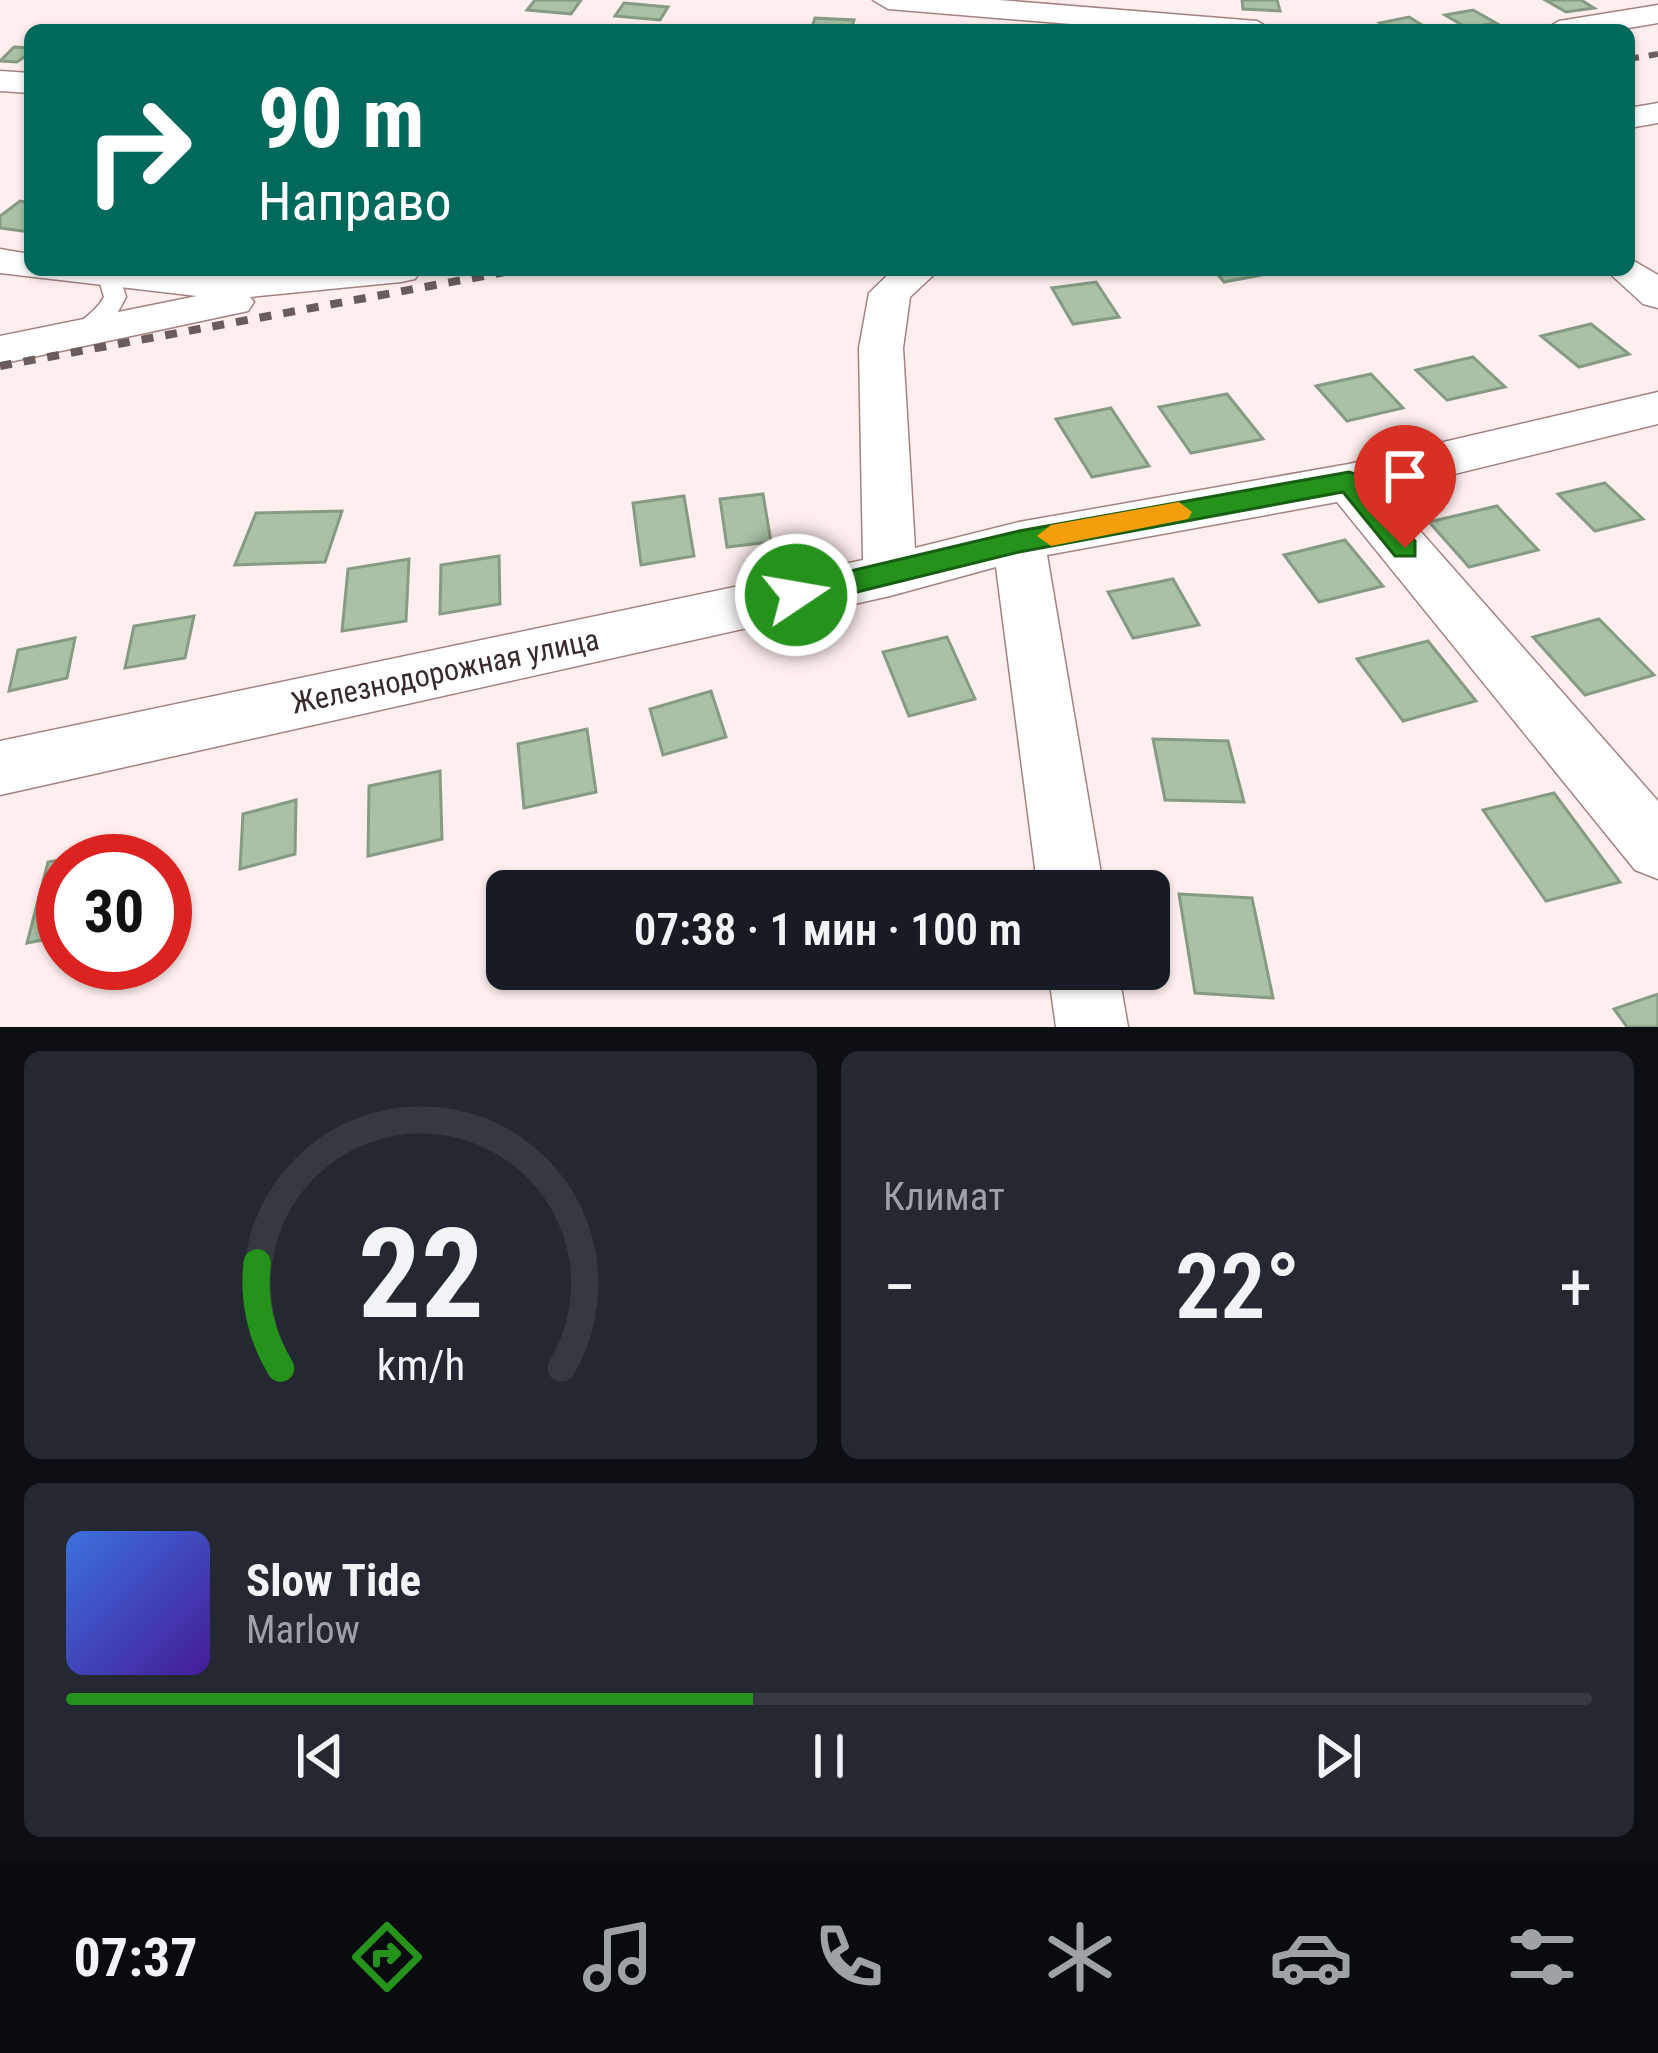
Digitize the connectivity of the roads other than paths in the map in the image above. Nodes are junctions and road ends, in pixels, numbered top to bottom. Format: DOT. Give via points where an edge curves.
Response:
graph roads {
  1 [pos="888,0"];
  2 [pos="1658,14"];
  3 [pos="1183,24"];
  4 [pos="1596,24"];
  5 [pos="87,276"];
  6 [pos="367,276"];
  7 [pos="911,276"];
  8 [pos="1634,276"];
  9 [pos="110,280"];
  10 [pos="310,286"];
  11 [pos="1658,295"];
  12 [pos="76,336"];
  13 [pos="0,350"];
  14 [pos="1658,408"];
  15 [pos="1349,482"];
  16 [pos="1019,542"];
  17 [pos="890,575"];
  18 [pos="0,768"];
  19 [pos="1658,849"];
  20 [pos="1068,870"];
  21 [pos="1086,990"];
  22 [pos="1092,1027"];
  1 -- 3 [label="street"];
  2 -- 4 [label="street"];
  5 -- 9 [label="street"];
  6 -- 10 [label="street"];
  7 -- 17 [label="street" via="890,293 881,348"];
  8 -- 11 [label="street"];
  9 -- 10 [label="street"];
  9 -- 12 [label="lane" via="115,297 106,314"];
  10 -- 12 [label="street"];
  12 -- 13 [label="street"];
  14 -- 15 [label="street, Железнодорожная улица"];
  15 -- 16 [label="street, Железнодорожная улица"];
  15 -- 19 [label="street"];
  16 -- 17 [label="street, Железнодорожная улица"];
  16 -- 20 [label="street"];
  17 -- 18 [label="street, Железнодорожная улица"];
  21 -- 22 [label="street"];
}
